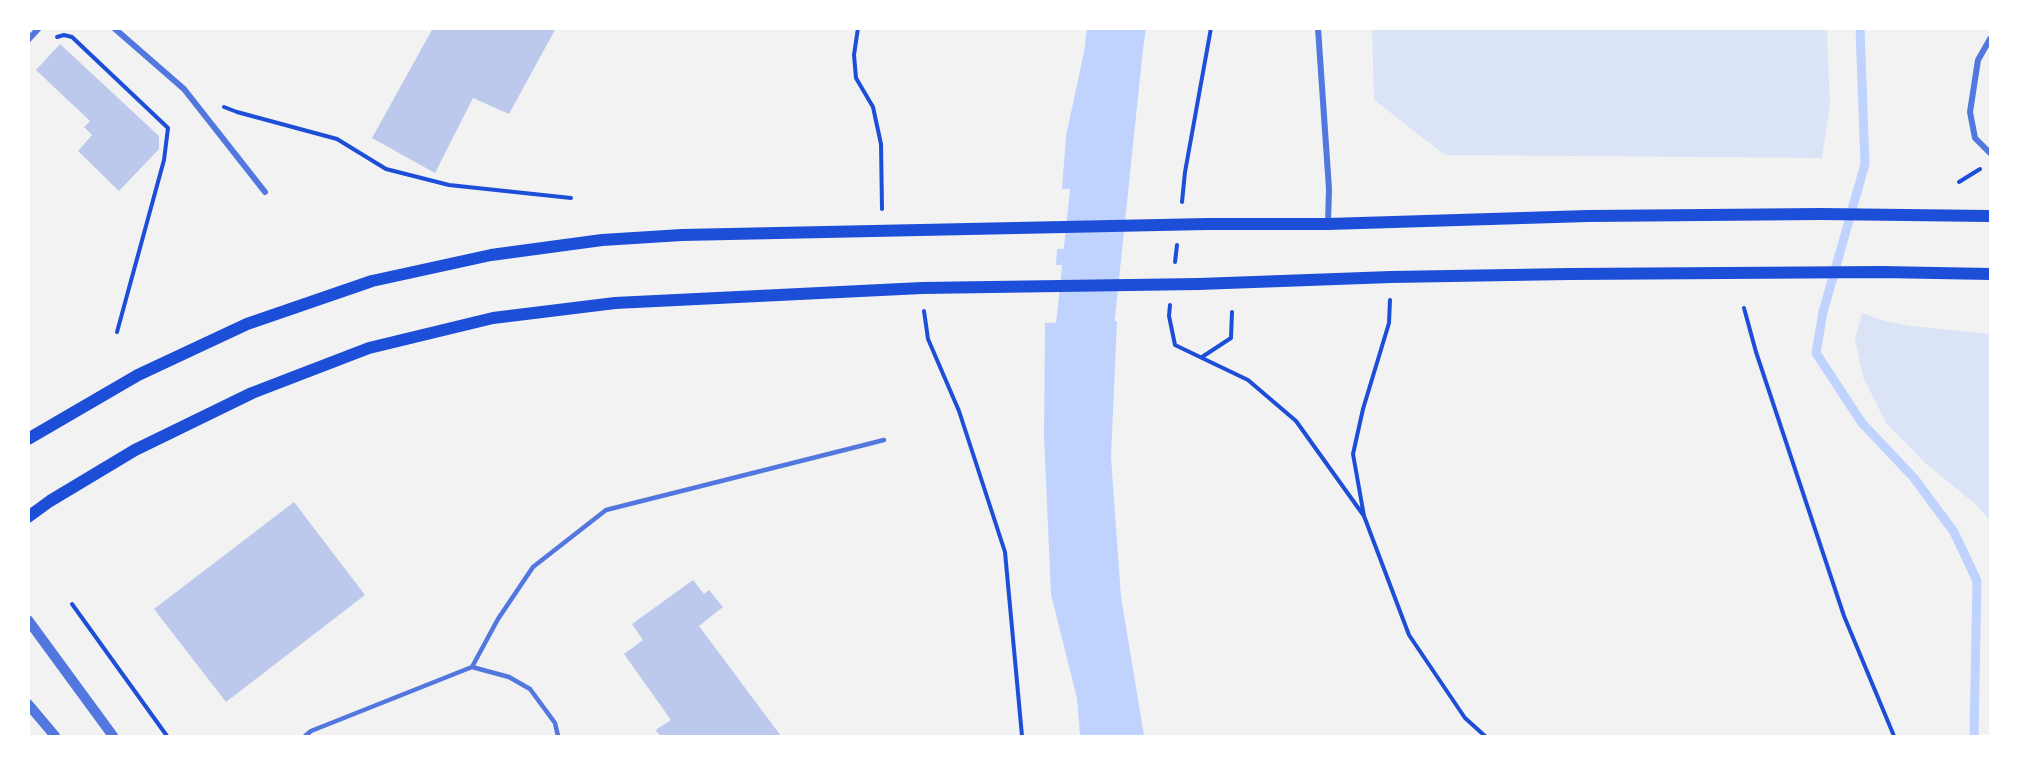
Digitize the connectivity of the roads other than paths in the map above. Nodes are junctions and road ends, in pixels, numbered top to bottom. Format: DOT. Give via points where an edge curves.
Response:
graph roads {
  1 [pos="39,28"];
  2 [pos="114,28"];
  3 [pos="1318,28"];
  4 [pos="1990,39"];
  5 [pos="28,40"];
  6 [pos="1990,153"];
  7 [pos="265,192"];
  8 [pos="1990,216"];
  9 [pos="1328,224"];
  10 [pos="1990,274"];
  11 [pos="28,439"];
  12 [pos="884,440"];
  13 [pos="28,517"];
  14 [pos="28,620"];
  15 [pos="472,667"];
  16 [pos="28,704"];
  17 [pos="55,736"];
  18 [pos="113,736"];
  19 [pos="305,736"];
  20 [pos="558,736"];
  1 -- 5 [label="street"];
  2 -- 7 [label="street" via="184,89"];
  3 -- 9 [label="street"];
  4 -- 6 [label="street" via="1978,60 1970,112 1975,138"];
  8 -- 9 [label="main road" via="1821,213"];
  9 -- 11 [label="main road" via="682,235 603,240 491,255 372,282 247,324 138,375"];
  10 -- 13 [label="main road" via="1570,274 922,288 615,303 493,318 369,348 252,393 135,450"];
  12 -- 15 [label="lane" via="606,510 533,567"];
  14 -- 18 [label="street"];
  15 -- 19 [label="lane"];
  15 -- 20 [label="lane" via="509,677 530,689 555,723"];
  16 -- 17 [label="street"];
}
